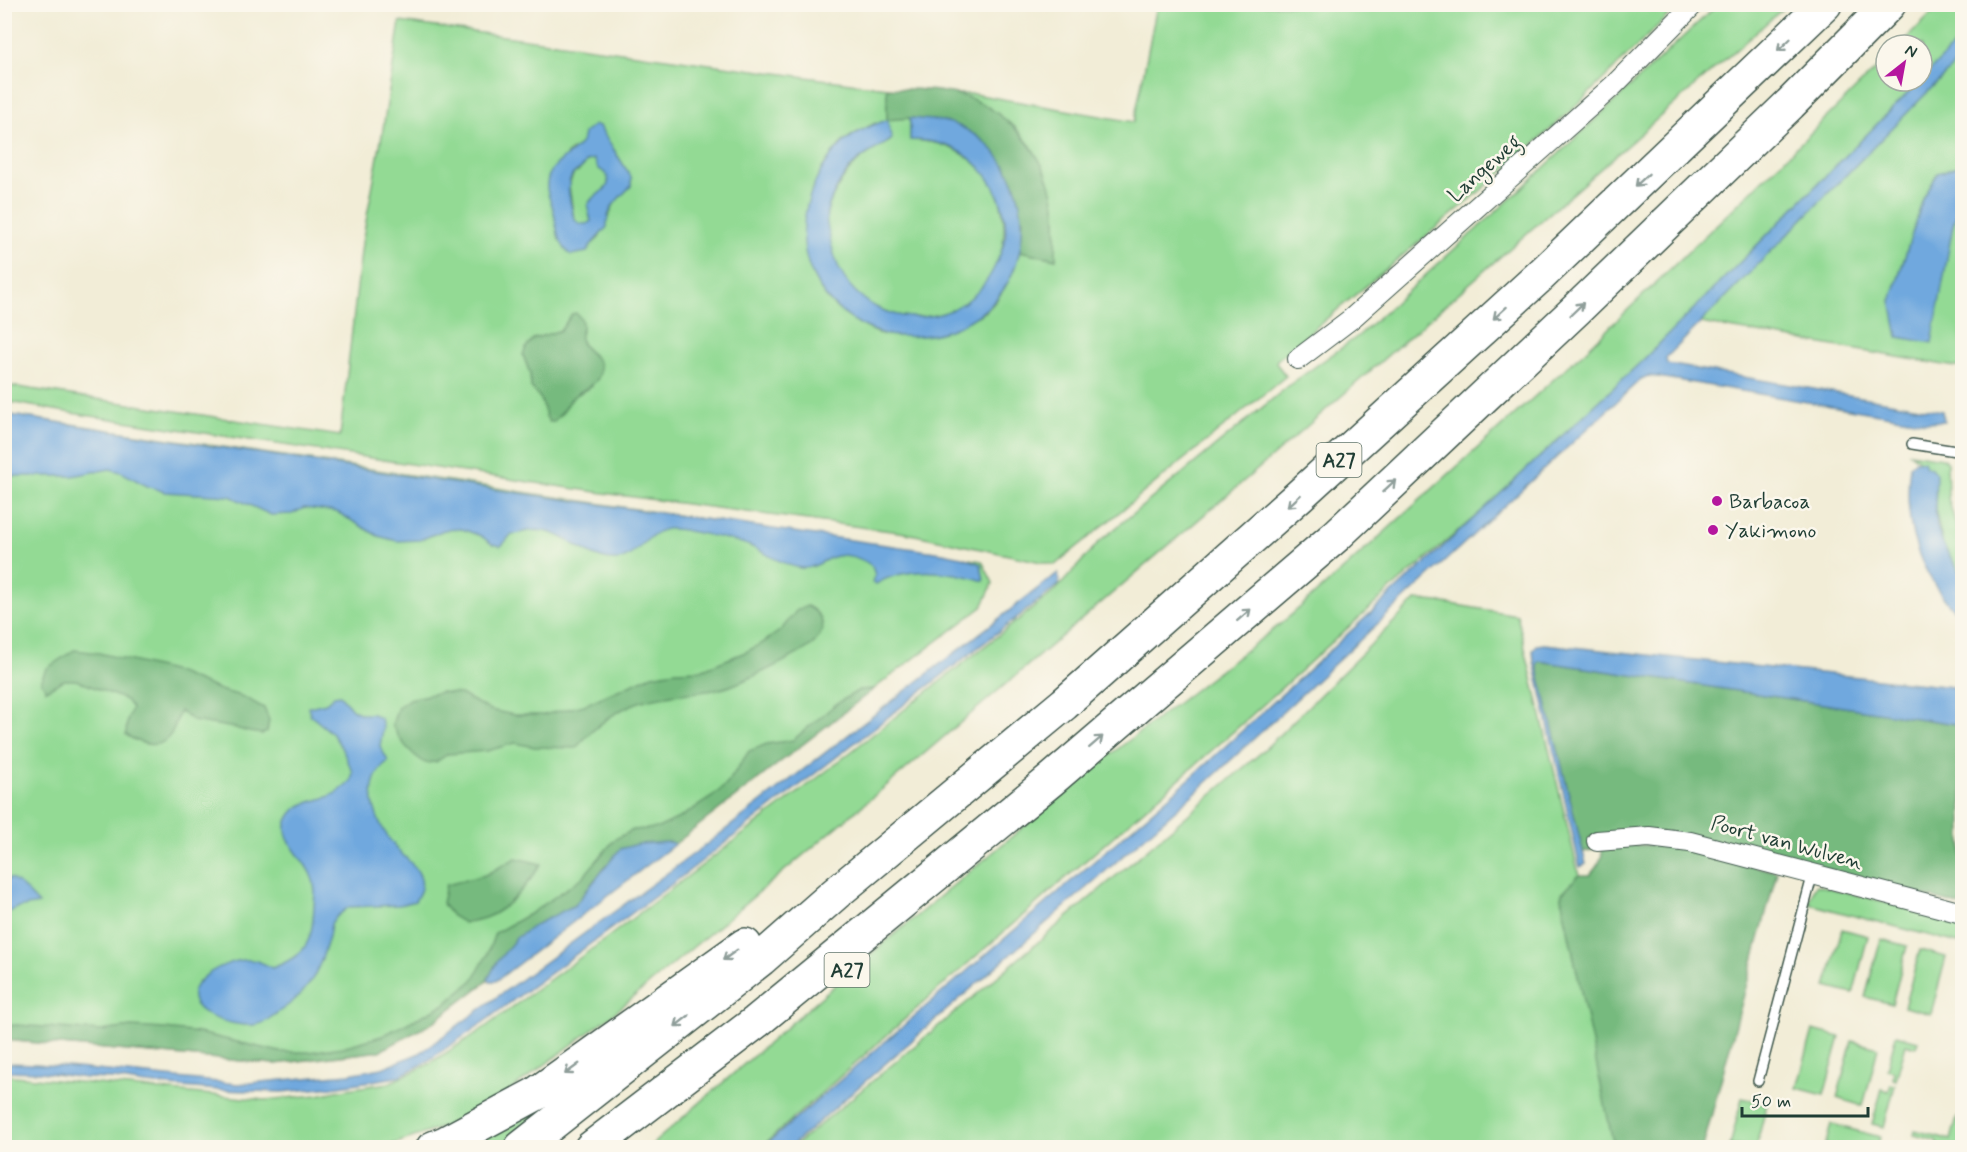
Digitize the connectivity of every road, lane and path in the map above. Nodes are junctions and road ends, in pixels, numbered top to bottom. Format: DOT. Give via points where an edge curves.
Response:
graph roads {
  1 [pos="1695,4"];
  2 [pos="1826,4"];
  3 [pos="1888,4"];
  4 [pos="1298,359"];
  5 [pos="1912,444"];
  6 [pos="1962,452"];
  7 [pos="1051,780"];
  8 [pos="1597,841"];
  9 [pos="1813,873"];
  10 [pos="835,894"];
  11 [pos="1962,913"];
  12 [pos="1758,1081"];
  13 [pos="433,1148"];
  14 [pos="521,1148"];
  15 [pos="591,1148"];
  16 [pos="630,1148"];
  1 -- 4 [label="street, Langeweg" via="1605,93 1351,319"];
  2 -- 10 [label="highway, A27, one-way" via="1540,276 1299,496 1064,704"];
  7 -- 3 [label="highway, A27, one-way" via="1336,536 1586,301"];
  5 -- 6 [label="lane"];
  7 -- 15 [label="highway, A27" via="756,1022"];
  7 -- 16 [label="highway, A27" via="1000,848"];
  8 -- 9 [label="street, Poort van Wulven" via="1668,838"];
  9 -- 11 [label="street, Poort van Wulven"];
  9 -- 12 [label="lane"];
  10 -- 13 [label="highway, A27, one-way" via="750,941 536,1094"];
  10 -- 14 [label="highway, A27, one-way" via="761,959"];
}
